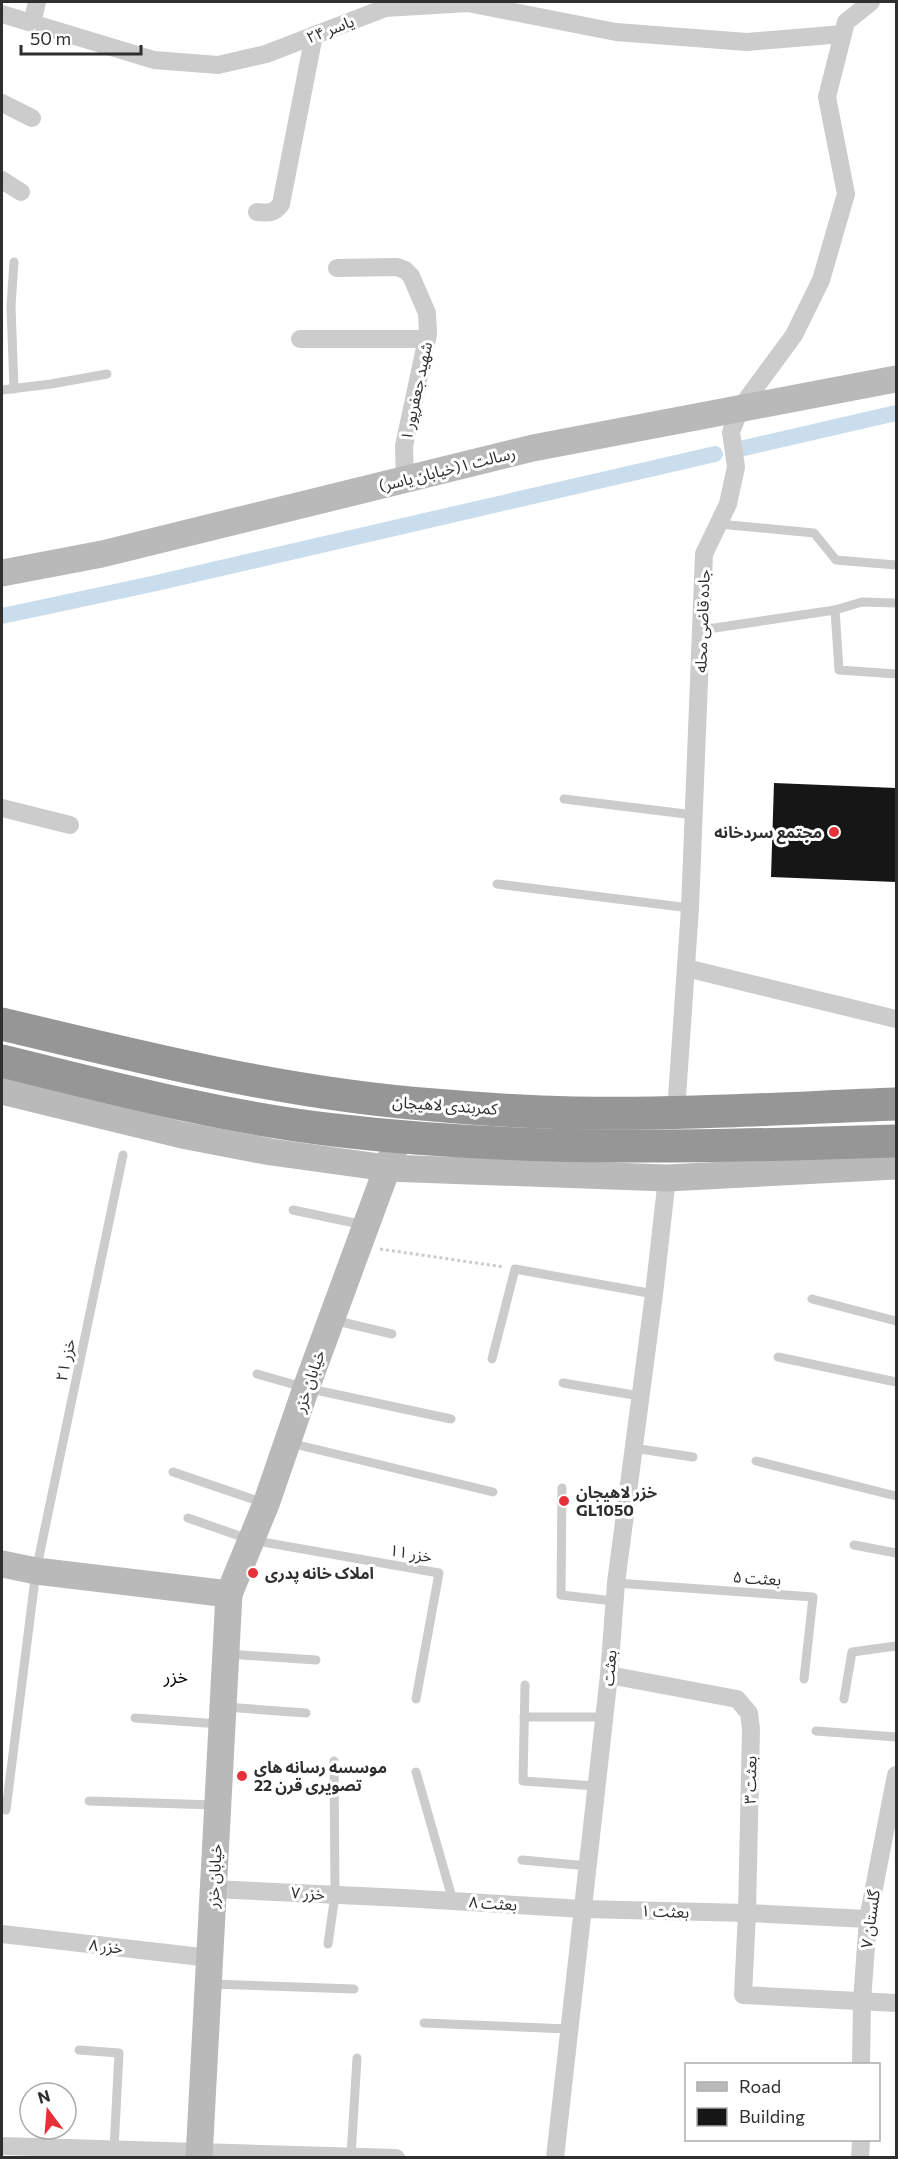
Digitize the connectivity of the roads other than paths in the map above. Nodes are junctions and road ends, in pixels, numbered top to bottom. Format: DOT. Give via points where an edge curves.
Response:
graph roads {
  1 [pos="37,2"];
  2 [pos="871,2"];
  3 [pos="2,14"];
  4 [pos="32,23"];
  5 [pos="843,34"];
  6 [pos="314,35"];
  7 [pos="2,103"];
  8 [pos="32,118"];
  9 [pos="2,180"];
  10 [pos="21,192"];
  11 [pos="257,212"];
  12 [pos="14,262"];
  13 [pos="337,268"];
  14 [pos="300,339"];
  15 [pos="427,339"];
  16 [pos="107,374"];
  17 [pos="897,379"];
  18 [pos="14,389"];
  19 [pos="2,390"];
  20 [pos="741,407"];
  21 [pos="405,479"];
  22 [pos="719,524"];
  23 [pos="897,566"];
  24 [pos="2,573"];
  25 [pos="897,603"];
  26 [pos="835,610"];
  27 [pos="701,630"];
  28 [pos="897,675"];
  29 [pos="564,799"];
  30 [pos="2,808"];
  31 [pos="694,816"];
  32 [pos="70,825"];
  33 [pos="498,884"];
  34 [pos="690,908"];
  35 [pos="686,968"];
  36 [pos="897,1019"];
  37 [pos="2,1024"];
  38 [pos="2,1061"];
  39 [pos="2,1091"];
  40 [pos="897,1104"];
  41 [pos="676,1112"];
  42 [pos="399,1136"];
  43 [pos="897,1141"];
  44 [pos="123,1155"];
  45 [pos="668,1163"];
  46 [pos="897,1166"];
  47 [pos="387,1168"];
  48 [pos="293,1210"];
  49 [pos="362,1236"];
  50 [pos="654,1294"];
  51 [pos="812,1299"];
  52 [pos="331,1319"];
  53 [pos="897,1321"];
  54 [pos="392,1334"];
  55 [pos="778,1357"];
  56 [pos="492,1359"];
  57 [pos="257,1374"];
  58 [pos="897,1382"];
  59 [pos="563,1383"];
  60 [pos="306,1388"];
  61 [pos="640,1396"];
  62 [pos="451,1419"];
  63 [pos="288,1443"];
  64 [pos="633,1448"];
  65 [pos="693,1457"];
  66 [pos="756,1461"];
  67 [pos="172,1472"];
  68 [pos="562,1488"];
  69 [pos="493,1491"];
  70 [pos="897,1496"];
  71 [pos="266,1504"];
  72 [pos="188,1518"];
  73 [pos="251,1540"];
  74 [pos="854,1545"];
  75 [pos="897,1553"];
  76 [pos="2,1564"];
  77 [pos="36,1571"];
  78 [pos="616,1583"];
  79 [pos="229,1594"];
  80 [pos="614,1601"];
  81 [pos="897,1646"];
  82 [pos="226,1654"];
  83 [pos="316,1660"];
  84 [pos="609,1675"];
  85 [pos="804,1679"];
  86 [pos="525,1685"];
  87 [pos="417,1699"];
  88 [pos="844,1699"];
  89 [pos="306,1713"];
  90 [pos="222,1715"];
  91 [pos="524,1717"];
  92 [pos="604,1717"];
  93 [pos="135,1718"];
  94 [pos="816,1731"];
  95 [pos="897,1737"];
  96 [pos="334,1761"];
  97 [pos="416,1772"];
  98 [pos="897,1774"];
  99 [pos="596,1786"];
  100 [pos="88,1801"];
  101 [pos="218,1805"];
  102 [pos="6,1810"];
  103 [pos="522,1860"];
  104 [pos="588,1866"];
  105 [pos="887,1869"];
  106 [pos="213,1889"];
  107 [pos="335,1895"];
  108 [pos="403,1898"];
  109 [pos="453,1901"];
  110 [pos="583,1909"];
  111 [pos="747,1913"];
  112 [pos="868,1919"];
  113 [pos="2,1934"];
  114 [pos="328,1944"];
  115 [pos="209,1971"];
  116 [pos="354,1989"];
  117 [pos="861,2001"];
  118 [pos="897,2002"];
  119 [pos="424,2023"];
  120 [pos="568,2029"];
  121 [pos="79,2050"];
  122 [pos="357,2058"];
  123 [pos="861,2063"];
  124 [pos="861,2141"];
  125 [pos="2,2146"];
  126 [pos="114,2149"];
  127 [pos="200,2154"];
  128 [pos="351,2156"];
  129 [pos="396,2157"];
  130 [pos="555,2157"];
  131 [pos="860,2157"];
  1 -- 4 [label="street"];
  2 -- 5 [label="street, جاده قاضی محله" via="846,22"];
  3 -- 4 [label="street, یاسر ۲۴"];
  4 -- 6 [label="street, یاسر ۲۴" via="154,60 218,65 266,54"];
  5 -- 6 [label="street, یاسر ۲۴" via="747,42 616,32 468,3 385,8"];
  5 -- 20 [label="street, جاده قاضی محله" via="827,97 846,194 820,280 794,335"];
  6 -- 11 [label="street" via="281,204 269,213"];
  7 -- 8 [label="street"];
  9 -- 10 [label="street"];
  12 -- 18 [label="lane"];
  13 -- 15 [label="street, شهید جعفرپور ۱" via="405,270 427,313"];
  14 -- 15 [label="street"];
  15 -- 21 [label="street, شهید جعفرپور ۱" via="404,446"];
  16 -- 18 [label="lane"];
  17 -- 20 [label="street, رسالت ۱(خیابان یاسر)"];
  18 -- 19 [label="lane"];
  20 -- 21 [label="street, رسالت ۱(خیابان یاسر)" via="533,448"];
  20 -- 22 [label="street, جاده قاضی محله" via="731,432 735,467 732,486"];
  21 -- 24 [label="street, رسالت ۱(خیابان یاسر)" via="102,554"];
  22 -- 23 [label="lane" via="814,533 836,560"];
  22 -- 27 [label="street, جاده قاضی محله" via="704,554"];
  25 -- 26 [label="lane" via="862,602"];
  26 -- 27 [label="lane"];
  26 -- 28 [label="lane" via="839,670"];
  27 -- 31 [label="street, جاده قاضی محله"];
  29 -- 31 [label="lane"];
  30 -- 32 [label="street"];
  31 -- 34 [label="street, جاده قاضی محله"];
  33 -- 34 [label="lane"];
  34 -- 35 [label="street, جاده قاضی محله"];
  35 -- 36 [label="street"];
  35 -- 41 [label="street, جاده قاضی محله"];
  37 -- 41 [label="highway, کمربندی لاهیجان" via="215,1073 340,1095 574,1113"];
  38 -- 42 [label="highway, کمربندی لاهیجان" via="231,1115"];
  39 -- 47 [label="street" via="182,1135"];
  40 -- 41 [label="highway, کمربندی لاهیجان"];
  42 -- 45 [label="highway, کمربندی لاهیجان" via="572,1146"];
  42 -- 47 [label="street, خیابان خزر"];
  43 -- 45 [label="highway, کمربندی لاهیجان"];
  44 -- 77 [label="lane, خزر ۲۱"];
  45 -- 46 [label="street"];
  45 -- 47 [label="street"];
  45 -- 50 [label="street, بعثت"];
  47 -- 49 [label="street, خیابان خزر"];
  48 -- 49 [label="lane"];
  49 -- 52 [label="street, خیابان خزر"];
  50 -- 56 [label="lane" via="515,1269"];
  50 -- 61 [label="street, بعثت"];
  51 -- 53 [label="lane"];
  52 -- 54 [label="lane"];
  52 -- 60 [label="street, خیابان خزر"];
  55 -- 58 [label="lane"];
  57 -- 60 [label="lane"];
  59 -- 61 [label="lane"];
  60 -- 62 [label="lane"];
  60 -- 63 [label="street, خیابان خزر"];
  61 -- 64 [label="street, بعثت"];
  63 -- 69 [label="lane"];
  63 -- 71 [label="street, خیابان خزر"];
  64 -- 65 [label="lane"];
  64 -- 78 [label="street, بعثت"];
  66 -- 70 [label="lane"];
  67 -- 71 [label="lane"];
  68 -- 80 [label="lane" via="561,1595"];
  71 -- 73 [label="street, خیابان خزر"];
  72 -- 73 [label="lane"];
  73 -- 79 [label="street, خیابان خزر"];
  73 -- 87 [label="lane, خزر ۱۱" via="439,1573"];
  74 -- 75 [label="lane"];
  76 -- 77 [label="street"];
  77 -- 79 [label="street"];
  77 -- 102 [label="lane, خزر ۲۱"];
  78 -- 80 [label="street, بعثت"];
  78 -- 85 [label="lane, بعثت ۵" via="813,1597"];
  79 -- 82 [label="street, خیابان خزر"];
  80 -- 84 [label="street, بعثت"];
  81 -- 88 [label="lane" via="852,1652"];
  82 -- 83 [label="lane"];
  82 -- 90 [label="street, خیابان خزر"];
  84 -- 92 [label="street, بعثت"];
  84 -- 111 [label="street, بعثت ۳" via="738,1699 749,1713"];
  86 -- 91 [label="lane"];
  89 -- 90 [label="lane"];
  90 -- 93 [label="lane"];
  90 -- 101 [label="street, خیابان خزر"];
  91 -- 92 [label="lane"];
  91 -- 99 [label="lane" via="523,1781"];
  92 -- 99 [label="street, بعثت"];
  94 -- 95 [label="lane"];
  96 -- 107 [label="lane"];
  97 -- 109 [label="lane"];
  98 -- 105 [label="street, گلستان ۷"];
  99 -- 104 [label="street, بعثت"];
  100 -- 101 [label="lane"];
  101 -- 106 [label="street, خیابان خزر"];
  103 -- 104 [label="lane"];
  104 -- 110 [label="street, بعثت"];
  105 -- 112 [label="street, گلستان ۷"];
  106 -- 107 [label="street, خزر ۷"];
  106 -- 115 [label="street, خیابان خزر"];
  107 -- 108 [label="street, خزر ۷"];
  107 -- 114 [label="lane"];
  108 -- 109 [label="street, بعثت ۸"];
  109 -- 110 [label="street, بعثت ۸"];
  110 -- 111 [label="street, بعثت ۱"];
  110 -- 120 [label="street, بعثت"];
  111 -- 112 [label="street, بعثت ۱"];
  111 -- 117 [label="street, بعثت ۳" via="743,1995"];
  112 -- 117 [label="street, گلستان ۷"];
  113 -- 115 [label="street, خزر ۸"];
  115 -- 116 [label="lane"];
  115 -- 127 [label="street, خیابان خزر"];
  117 -- 118 [label="street"];
  117 -- 123 [label="street, گلستان ۷"];
  119 -- 120 [label="lane"];
  120 -- 130 [label="street, بعثت"];
  121 -- 126 [label="lane" via="119,2053"];
  122 -- 128 [label="lane"];
  124 -- 131 [label="street"];
  125 -- 126 [label="street"];
  126 -- 127 [label="street"];
  127 -- 128 [label="street"];
  128 -- 129 [label="street"];
}
